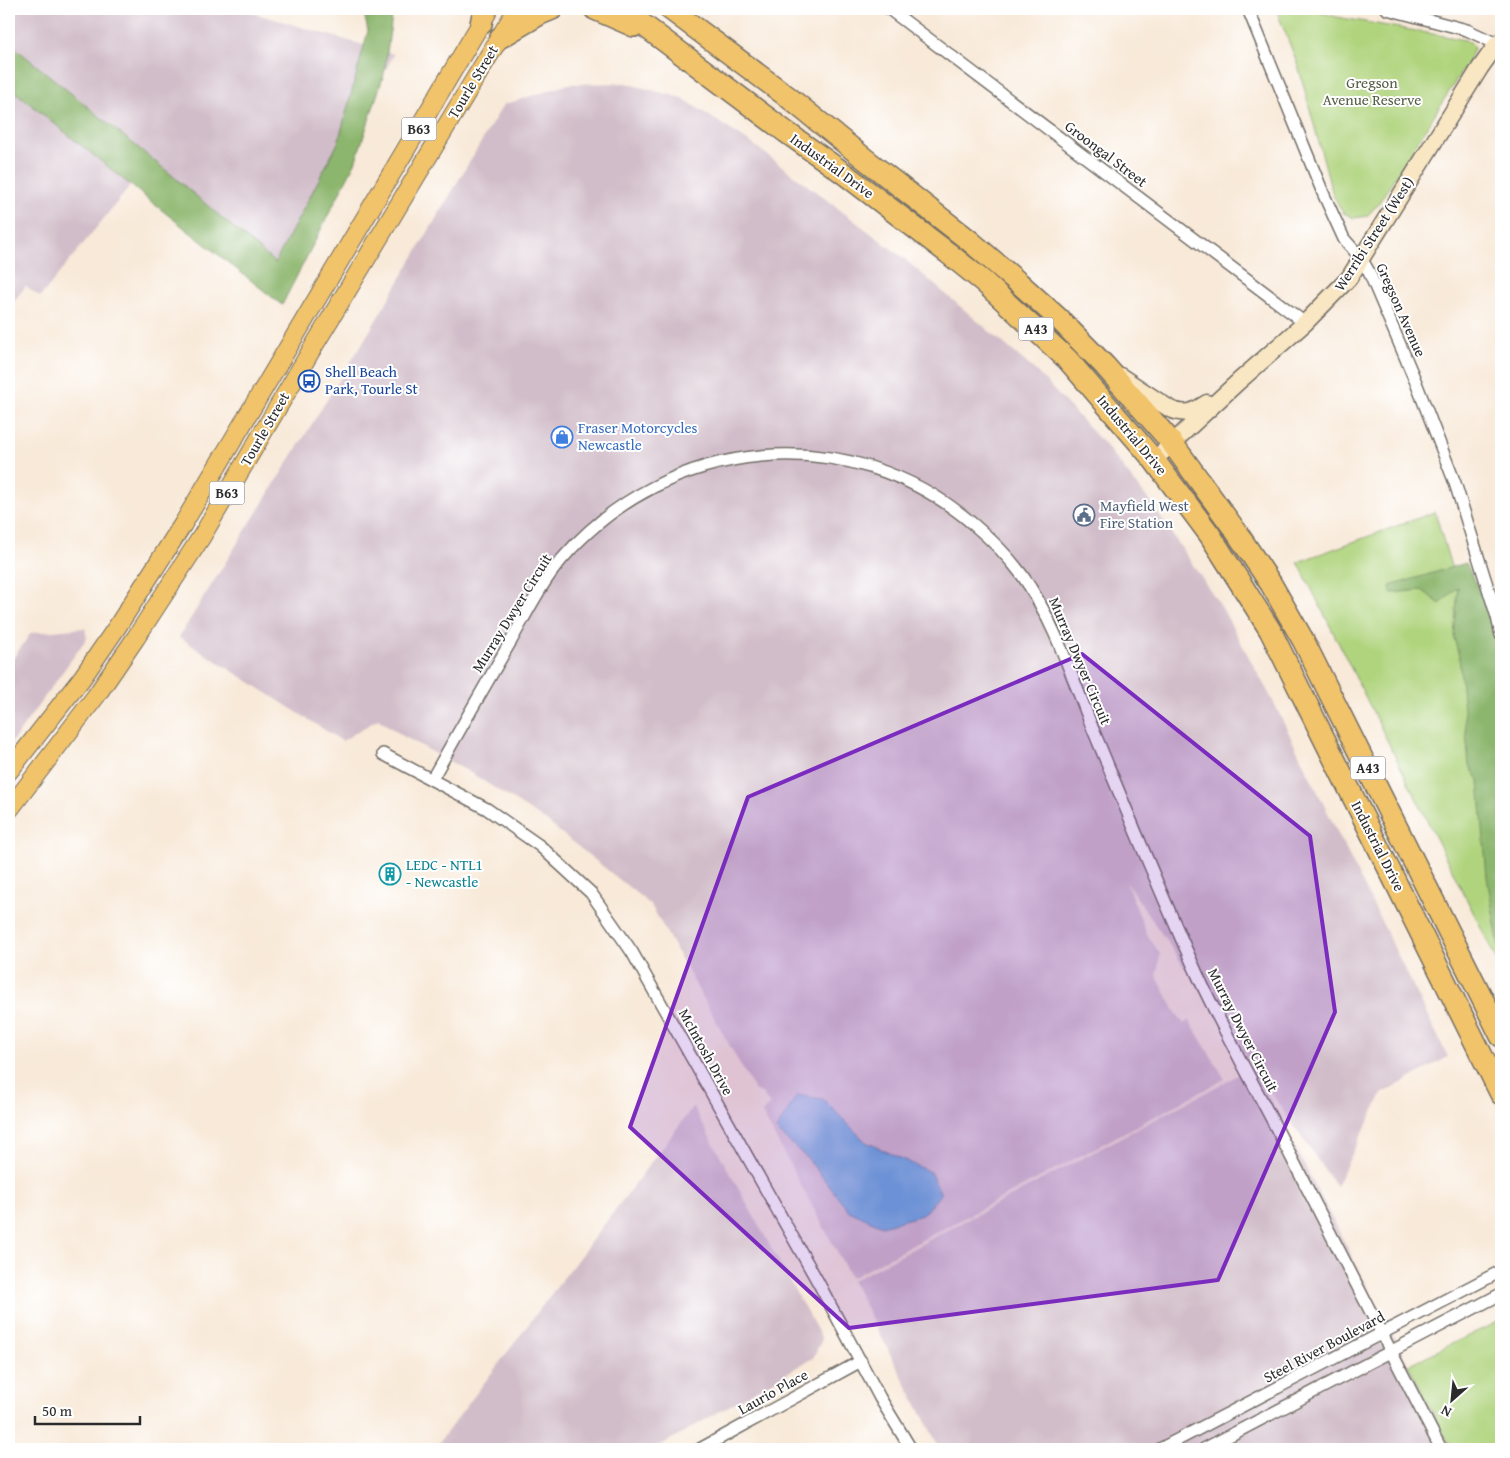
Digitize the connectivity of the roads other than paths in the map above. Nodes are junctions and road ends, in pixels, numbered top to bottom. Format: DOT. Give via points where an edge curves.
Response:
graph roads {
  1 [pos="517,9"];
  2 [pos="552,9"];
  3 [pos="594,9"];
  4 [pos="622,9"];
  5 [pos="670,9"];
  6 [pos="889,9"];
  7 [pos="1248,9"];
  8 [pos="1387,9"];
  9 [pos="485,14"];
  10 [pos="501,36"];
  11 [pos="666,41"];
  12 [pos="1499,43"];
  13 [pos="1361,258"];
  14 [pos="1305,323"];
  15 [pos="1105,366"];
  16 [pos="1239,381"];
  17 [pos="1172,443"];
  18 [pos="1154,460"];
  19 [pos="1501,635"];
  20 [pos="383,754"];
  21 [pos="9,771"];
  22 [pos="432,779"];
  23 [pos="9,810"];
  24 [pos="1501,1036"];
  25 [pos="1501,1094"];
  26 [pos="1501,1271"];
  27 [pos="1501,1294"];
  28 [pos="1383,1333"];
  29 [pos="1391,1351"];
  30 [pos="861,1361"];
  31 [pos="700,1449"];
  32 [pos="911,1449"];
  33 [pos="1160,1449"];
  34 [pos="1204,1449"];
  35 [pos="1441,1449"];
  1 -- 10 [label="main road, Tourle Street / B63"];
  2 -- 10 [label="highway"];
  3 -- 11 [label="highway"];
  4 -- 11 [label="highway, Industrial Drive / A43"];
  5 -- 15 [label="highway, Industrial Drive / A43" via="788,97 970,242 1060,320"];
  6 -- 14 [label="street, Groongal Street"];
  7 -- 13 [label="street, Gregson Avenue" via="1323,193 1344,239"];
  8 -- 12 [label="street" via="1467,30"];
  9 -- 21 [label="main road, Tourle Street / B63" via="183,524 82,678"];
  10 -- 23 [label="main road, Tourle Street / B63" via="202,536 96,696"];
  11 -- 18 [label="highway, Industrial Drive / A43" via="984,282 1068,360"];
  12 -- 13 [label="main road, Werribi Street (West)" via="1472,80"];
  13 -- 14 [label="main road, Werribi Street (West)" via="1348,278"];
  13 -- 19 [label="street, Gregson Avenue" via="1382,300 1455,484"];
  14 -- 16 [label="main road, Werribi Street (West)"];
  15 -- 16 [label="main road" via="1170,408 1188,413"];
  15 -- 17 [label="highway, Industrial Drive / A43"];
  16 -- 17 [label="main road, Werribi Street (West)"];
  17 -- 18 [label="main road, Werribi Street (West)"];
  17 -- 24 [label="highway, Industrial Drive / A43" via="1256,561 1303,640"];
  18 -- 25 [label="highway, Industrial Drive / A43" via="1210,535 1270,630"];
  20 -- 22 [label="street, McIntosh Drive"];
  22 -- 28 [label="street, Murray Dwyer Circuit" via="534,600 560,561 594,526 648,489 701,467 746,457 802,455 869,467 919,486 955,508 994,542 1022,574 1046,615 1153,876 1202,983"];
  22 -- 30 [label="street, McIntosh Drive" via="488,809 540,846 590,893 632,952"];
  26 -- 28 [label="street, Steel River Boulevard"];
  27 -- 29 [label="street"];
  28 -- 29 [label="street, Murray Dwyer Circuit"];
  28 -- 33 [label="street, Steel River Boulevard"];
  29 -- 34 [label="street"];
  29 -- 35 [label="street, Murray Dwyer Circuit"];
  30 -- 31 [label="street, Laurio Place"];
  30 -- 32 [label="street, McIntosh Drive"];
}
